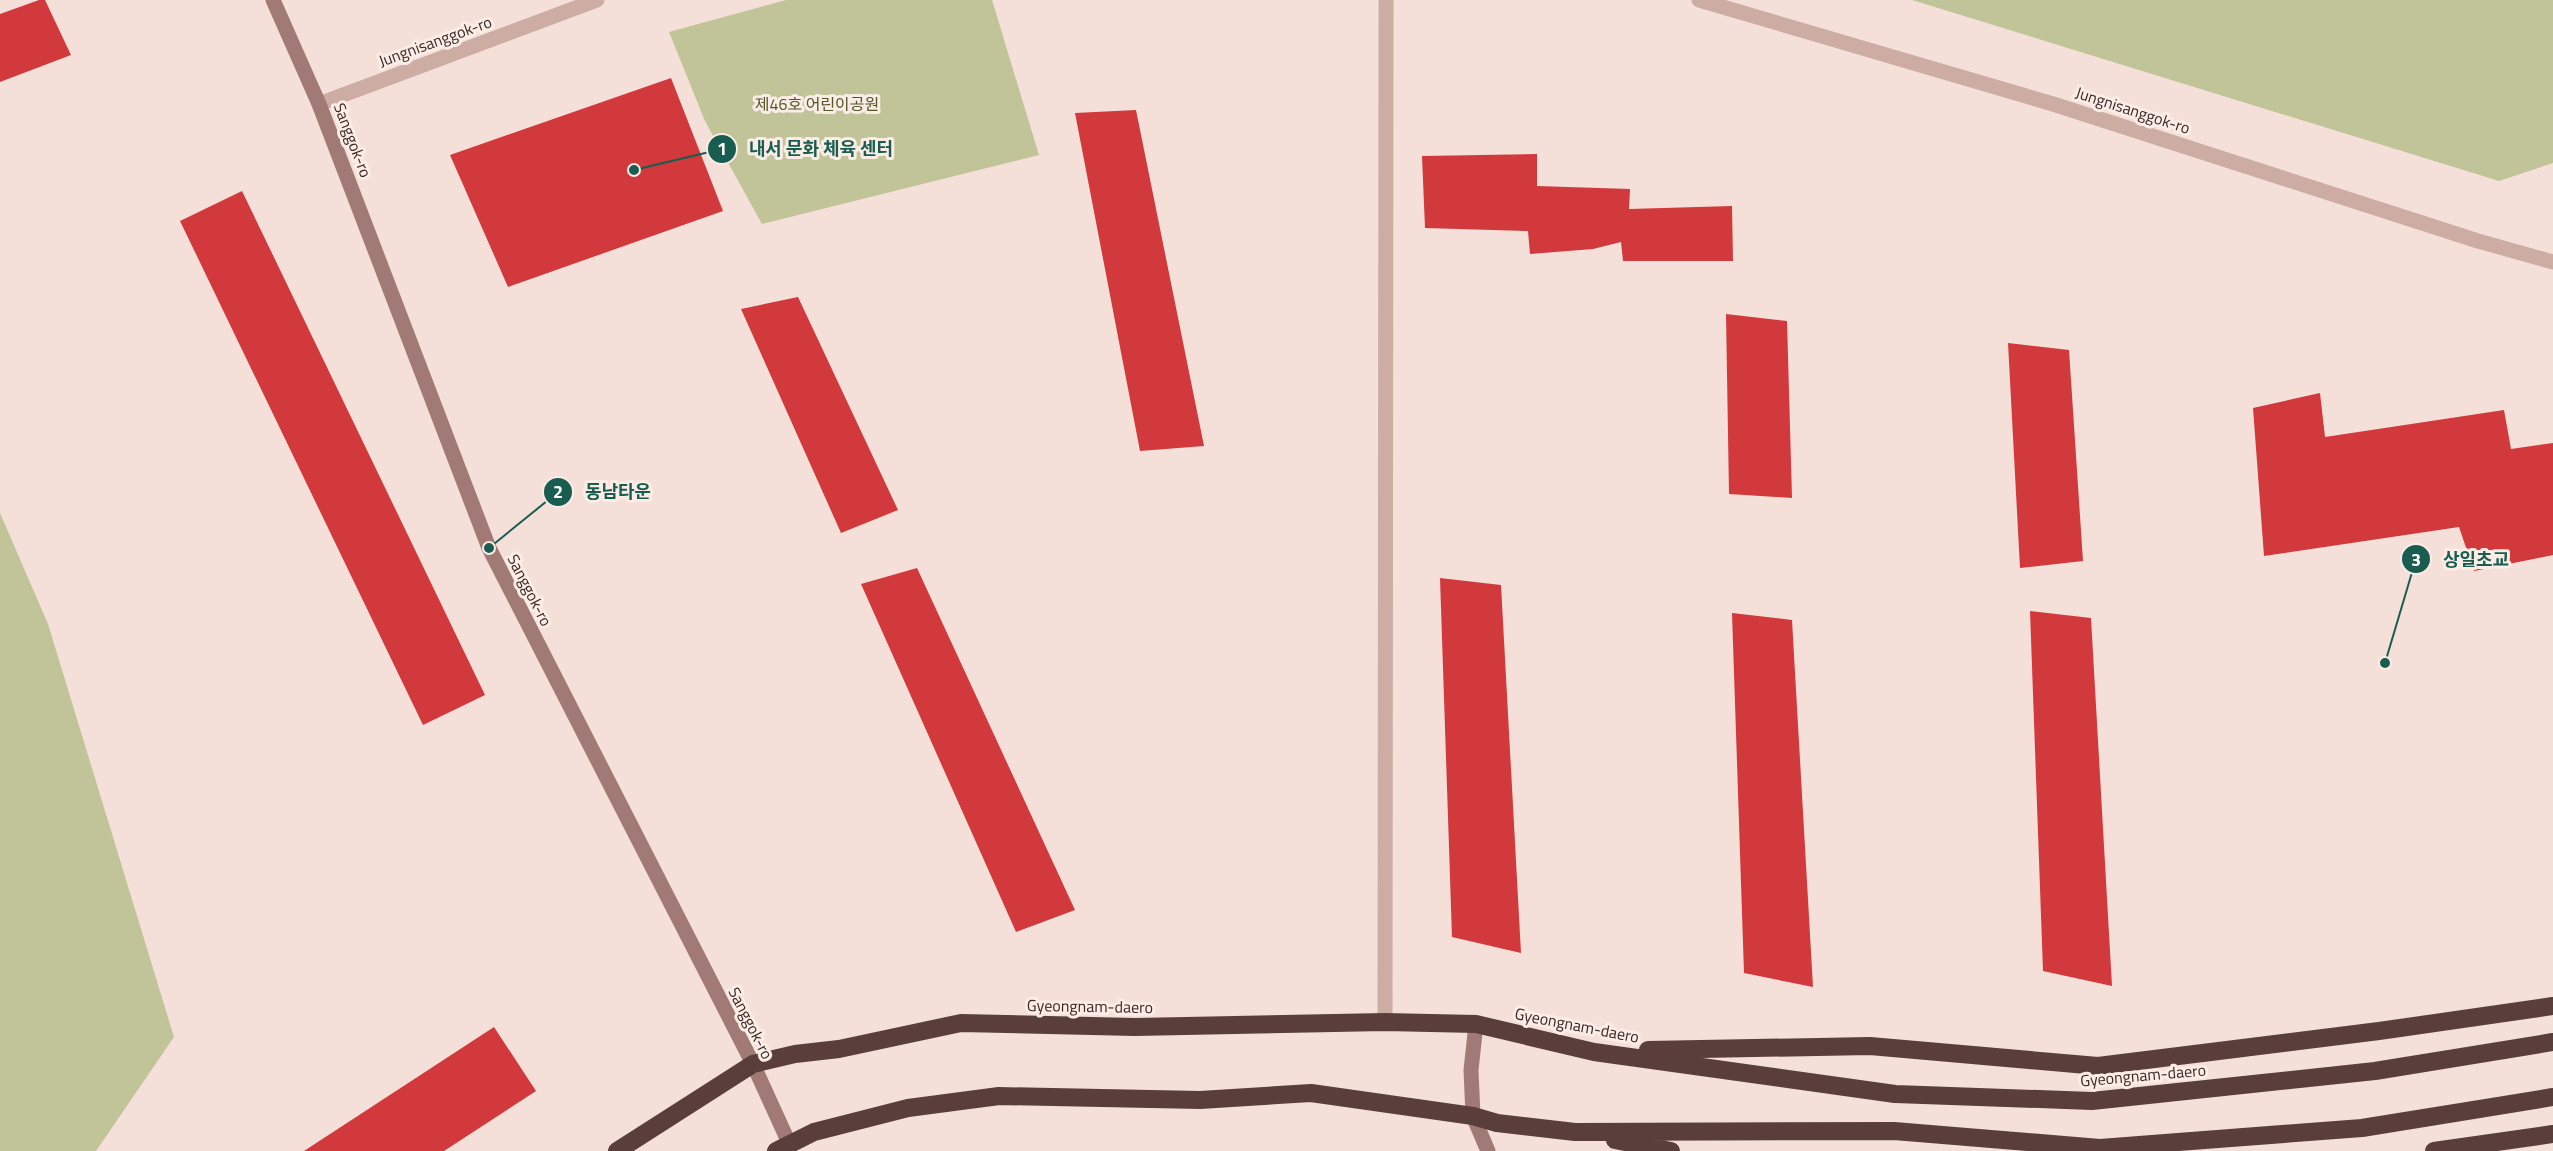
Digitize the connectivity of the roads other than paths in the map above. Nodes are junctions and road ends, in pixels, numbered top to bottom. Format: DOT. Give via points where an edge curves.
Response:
graph roads {
  1 [pos="273,0"];
  2 [pos="597,0"];
  3 [pos="1386,0"];
  4 [pos="1699,0"];
  5 [pos="319,104"];
  6 [pos="2553,262"];
  7 [pos="2553,1006"];
  8 [pos="1385,1022"];
  9 [pos="1476,1024"];
  10 [pos="2553,1042"];
  11 [pos="1594,1052"];
  12 [pos="753,1064"];
  13 [pos="2553,1097"];
  14 [pos="1473,1116"];
  15 [pos="1575,1132"];
  16 [pos="2553,1134"];
  17 [pos="782,1147"];
  18 [pos="617,1151"];
  19 [pos="1488,1151"];
  20 [pos="1671,1151"];
  21 [pos="2434,1151"];
  1 -- 5 [label="street, Sanggok-ro"];
  2 -- 5 [label="street, Jungnisanggok-ro"];
  3 -- 8 [label="street"];
  4 -- 6 [label="street, Jungnisanggok-ro" via="2053,104"];
  5 -- 12 [label="street, Sanggok-ro" via="489,548"];
  7 -- 11 [label="highway" via="2098,1066 1870,1046"];
  8 -- 9 [label="highway, Gyeongnam-daero"];
  8 -- 12 [label="highway, Gyeongnam-daero" via="1135,1027 961,1023"];
  9 -- 11 [label="highway, Gyeongnam-daero"];
  9 -- 14 [label="street" via="1471,1070"];
  10 -- 11 [label="highway, Gyeongnam-daero" via="2374,1071 2092,1101 1895,1094"];
  12 -- 17 [label="street, Sanggok-ro"];
  12 -- 18 [label="highway, Gyeongnam-daero"];
  13 -- 15 [label="highway" via="2362,1128 2100,1148 1894,1131"];
  14 -- 15 [label="highway" via="1497,1123"];
  14 -- 17 [label="highway" via="1311,1093 1200,1100 999,1096 908,1108 814,1132"];
  14 -- 19 [label="street"];
  15 -- 20 [label="highway"];
  16 -- 21 [label="highway"];
}
